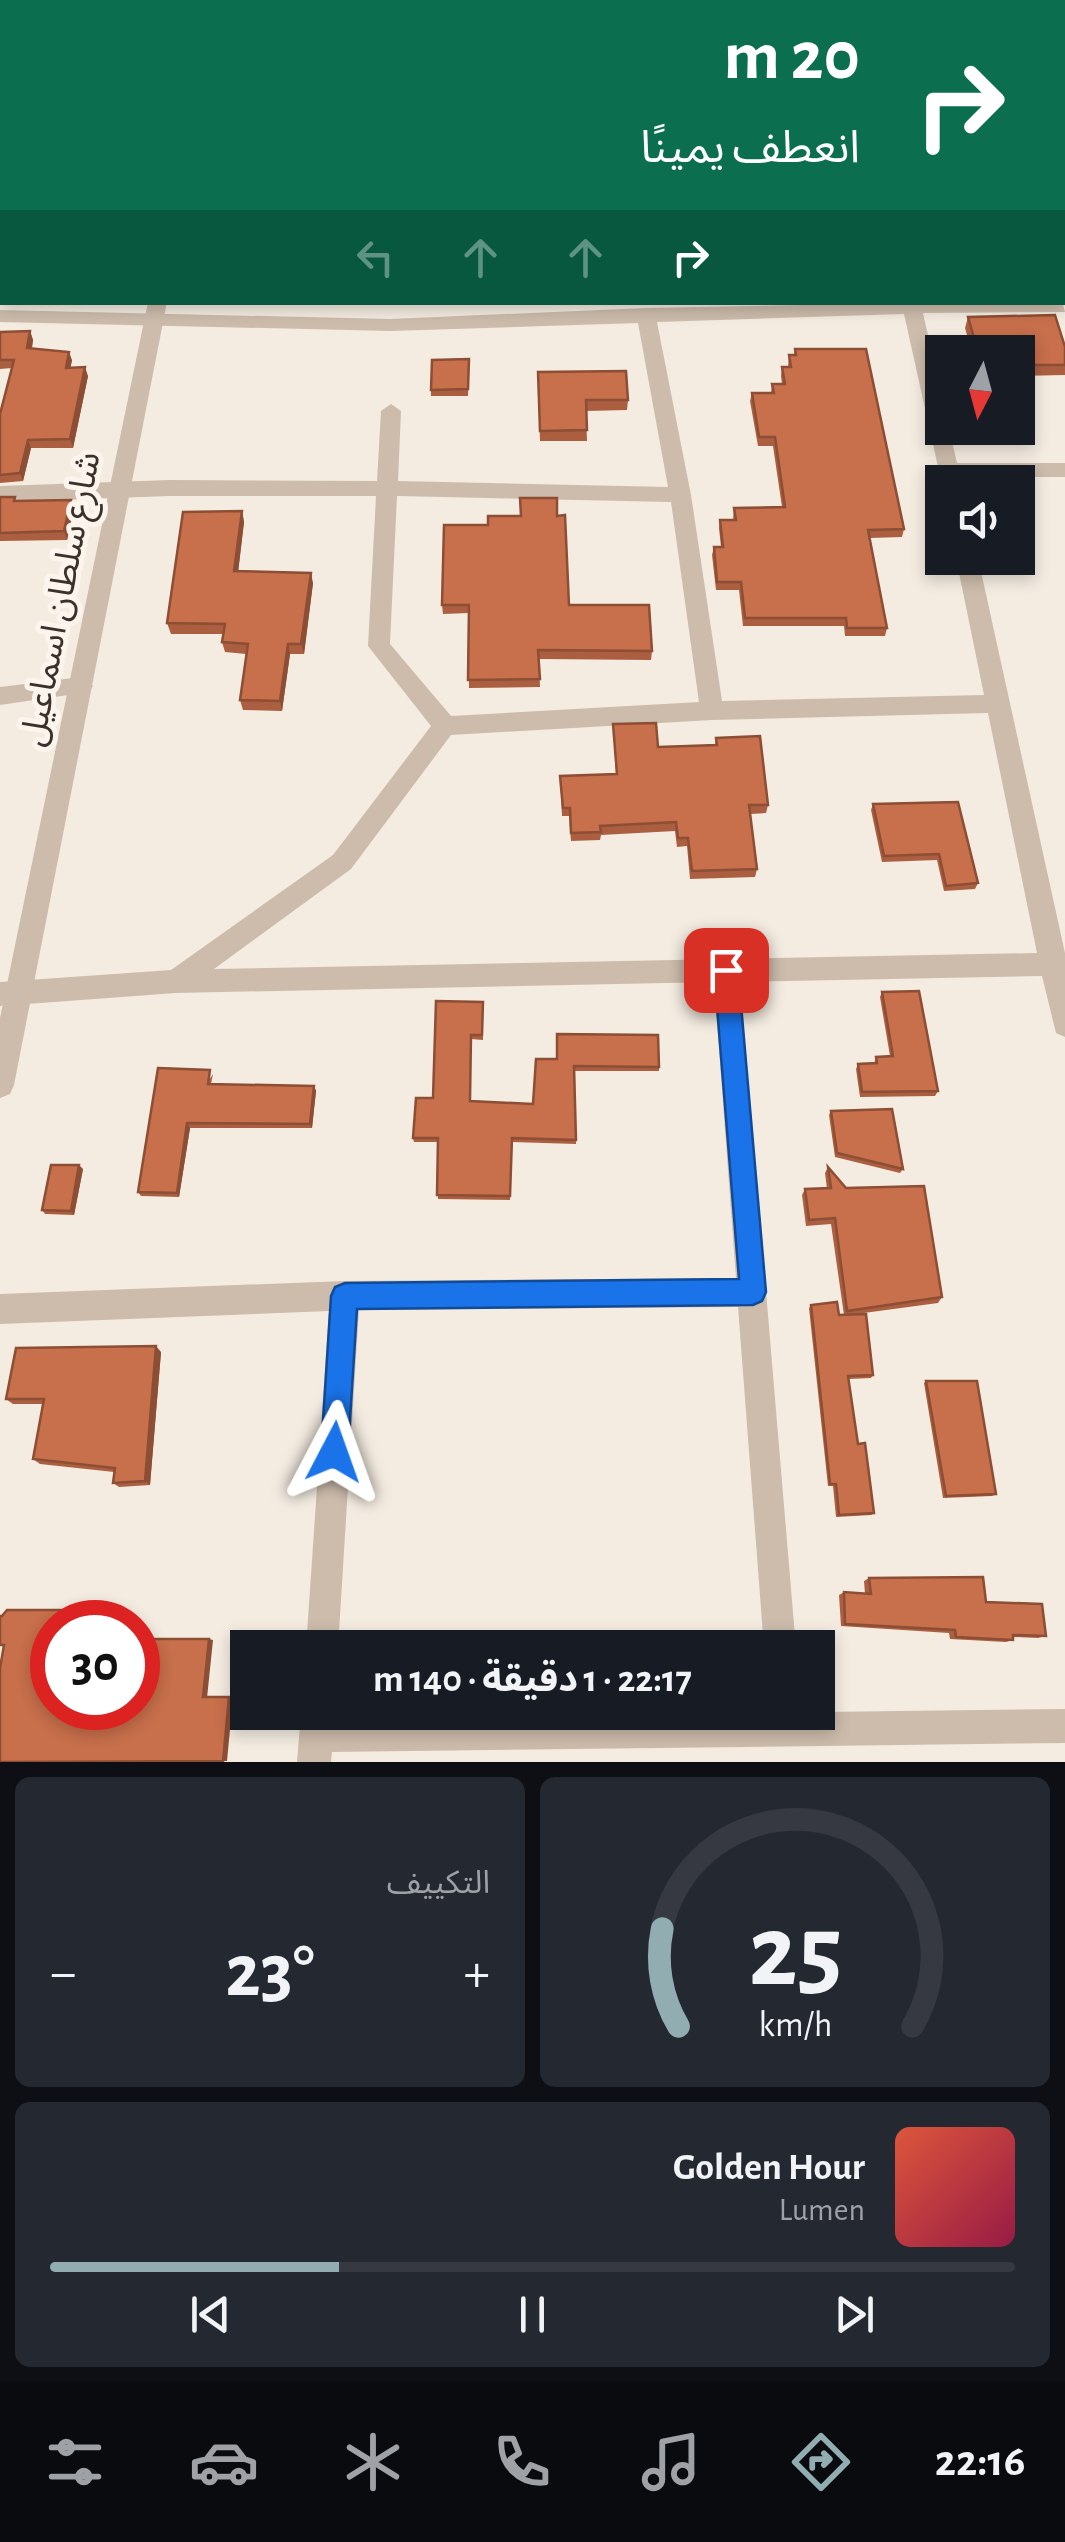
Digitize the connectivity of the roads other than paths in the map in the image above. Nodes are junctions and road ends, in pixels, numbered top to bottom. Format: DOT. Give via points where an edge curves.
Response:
graph roads {
  1 [pos="392,305"];
  2 [pos="912,305"];
  3 [pos="1065,306"];
  4 [pos="157,311"];
  5 [pos="646,314"];
  6 [pos="0,316"];
  7 [pos="390,325"];
  8 [pos="390,411"];
  9 [pos="948,465"];
  10 [pos="1065,470"];
  11 [pos="1035,472"];
  12 [pos="118,487"];
  13 [pos="385,488"];
  14 [pos="0,494"];
  15 [pos="680,495"];
  16 [pos="970,575"];
  17 [pos="80,686"];
  18 [pos="0,696"];
  19 [pos="997,704"];
  20 [pos="712,711"];
  21 [pos="444,726"];
  22 [pos="1058,964"];
  23 [pos="726,970"];
  24 [pos="176,982"];
  25 [pos="8,994"];
  26 [pos="1065,1025"];
  27 [pos="0,1085"];
  28 [pos="753,1292"];
  29 [pos="345,1296"];
  30 [pos="0,1310"];
  31 [pos="323,1630"];
  32 [pos="779,1630"];
  33 [pos="835,1722"];
  34 [pos="1065,1726"];
  35 [pos="504,1730"];
  36 [pos="316,1736"];
  1 -- 7 [label="street"];
  2 -- 3 [label="street"];
  2 -- 5 [label="street"];
  2 -- 9 [label="street"];
  4 -- 6 [label="street"];
  4 -- 7 [label="street"];
  4 -- 12 [label="street, شارع سلطان اسماعيل"];
  5 -- 7 [label="street"];
  5 -- 15 [label="street"];
  8 -- 13 [label="street"];
  10 -- 11 [label="street"];
  12 -- 13 [label="street"];
  12 -- 14 [label="street"];
  12 -- 17 [label="street, شارع سلطان اسماعيل"];
  13 -- 15 [label="street"];
  13 -- 21 [label="street" via="379,646"];
  15 -- 20 [label="street"];
  16 -- 19 [label="street"];
  17 -- 18 [label="street"];
  17 -- 25 [label="street, شارع سلطان اسماعيل"];
  19 -- 20 [label="street"];
  19 -- 22 [label="street"];
  20 -- 21 [label="street"];
  21 -- 24 [label="street" via="342,862"];
  22 -- 23 [label="street"];
  22 -- 26 [label="street"];
  23 -- 24 [label="street"];
  23 -- 28 [label="street"];
  24 -- 25 [label="street"];
  25 -- 27 [label="street, شارع سلطان اسماعيل"];
  28 -- 29 [label="street"];
  28 -- 32 [label="street"];
  29 -- 30 [label="street"];
  29 -- 31 [label="street"];
  33 -- 34 [label="street"];
  35 -- 36 [label="street"];
}
